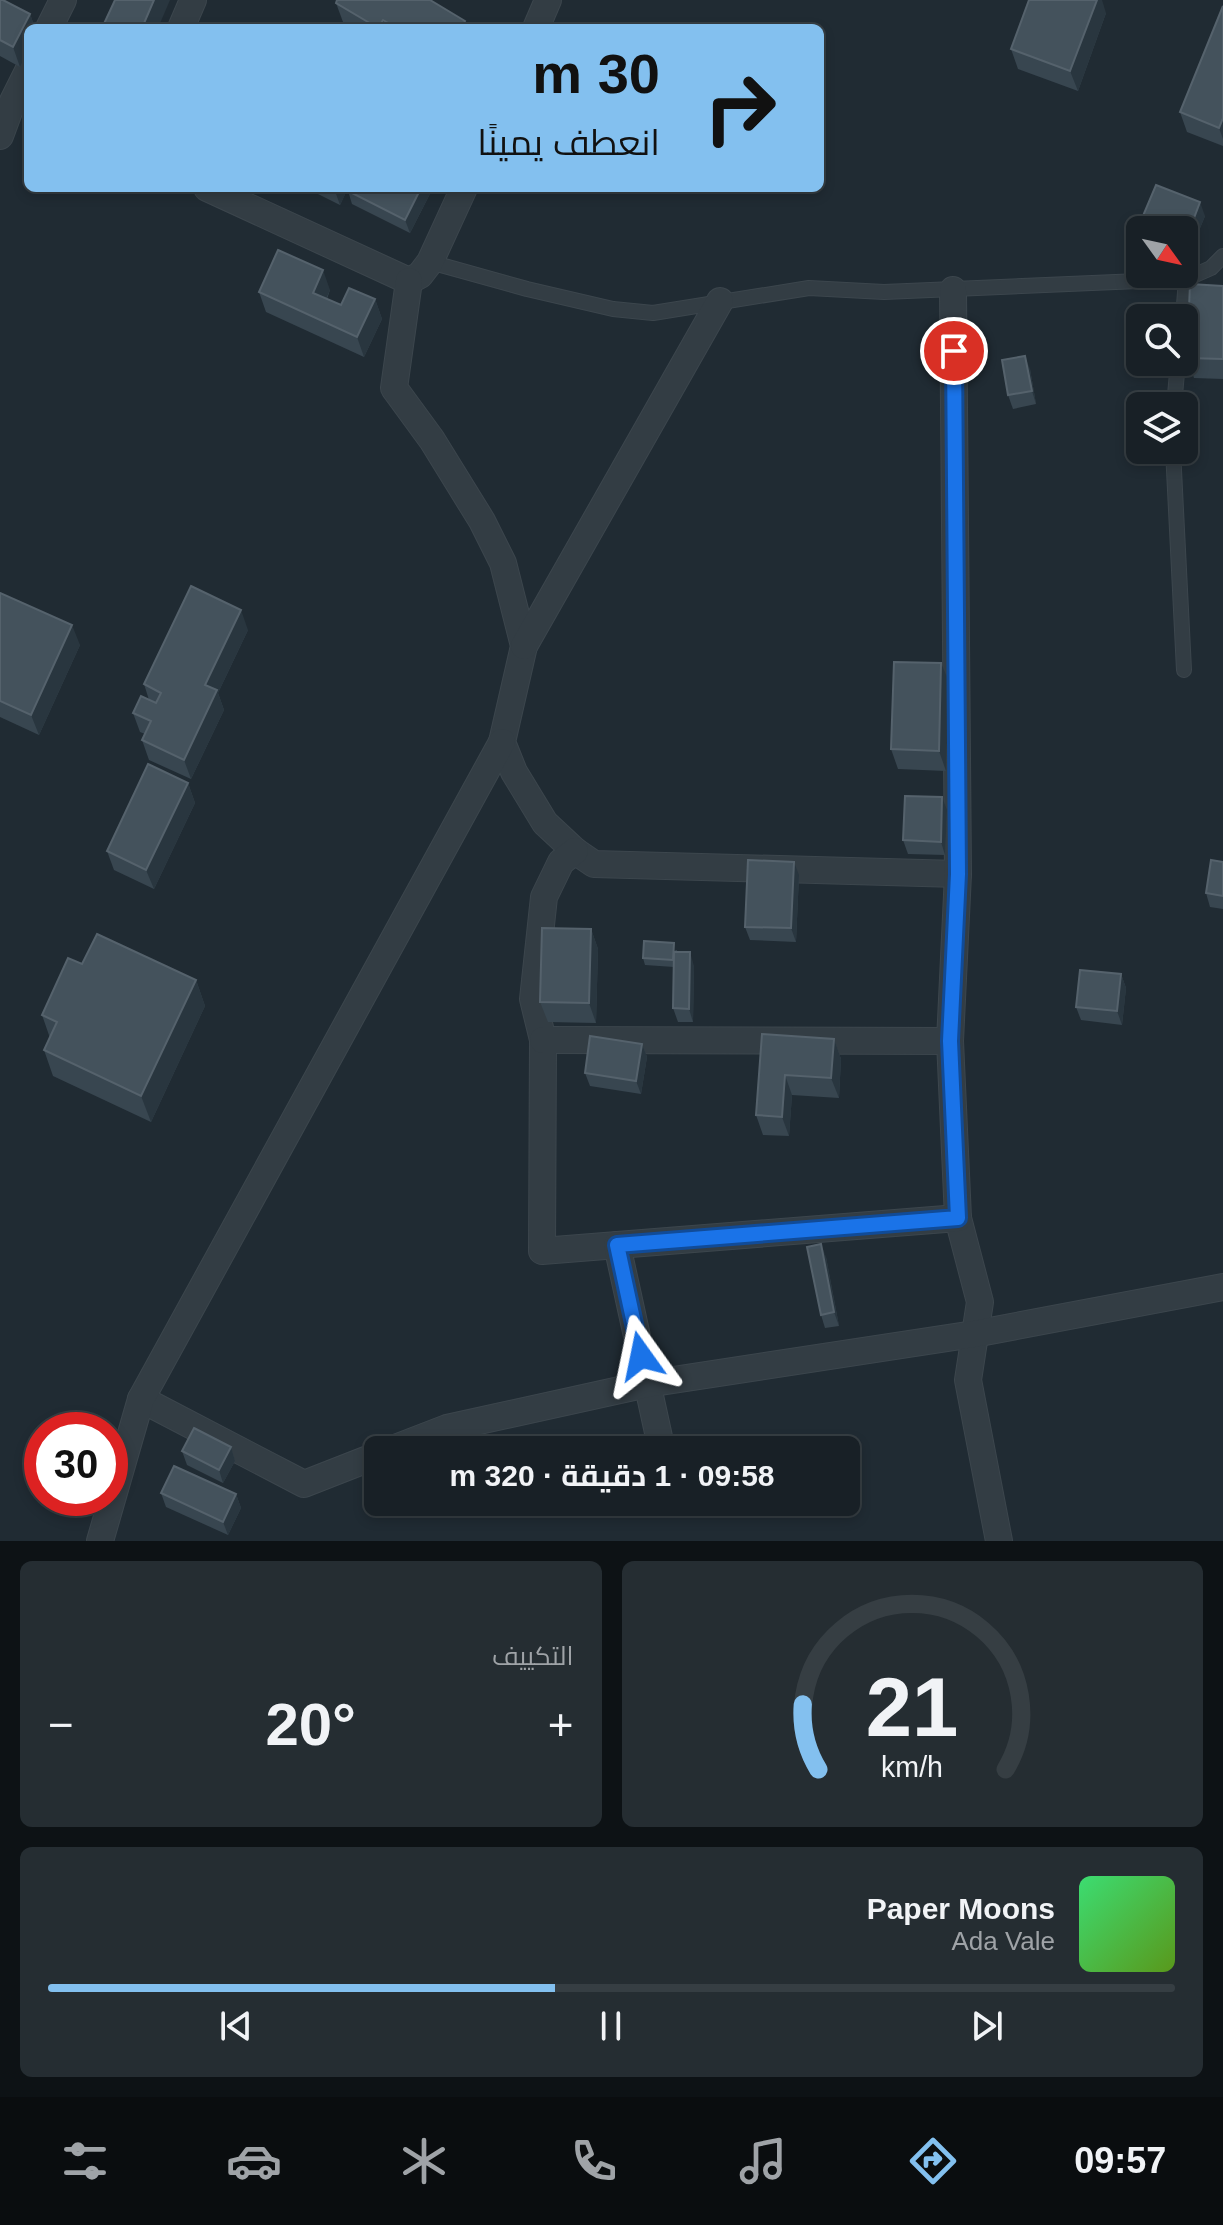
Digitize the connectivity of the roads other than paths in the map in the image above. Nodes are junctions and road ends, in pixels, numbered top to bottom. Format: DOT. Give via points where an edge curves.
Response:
graph roads {
  1 [pos="63,0"];
  2 [pos="193,0"];
  3 [pos="548,0"];
  4 [pos="51,24"];
  5 [pos="183,24"];
  6 [pos="538,24"];
  7 [pos="24,80"];
  8 [pos="14,102"];
  9 [pos="0,136"];
  10 [pos="216,192"];
  11 [pos="462,192"];
  12 [pos="1223,256"];
  13 [pos="430,262"];
  14 [pos="1198,276"];
  15 [pos="409,281"];
  16 [pos="1126,282"];
  17 [pos="953,290"];
  18 [pos="720,301"];
  19 [pos="1174,464"];
  20 [pos="524,646"];
  21 [pos="1184,670"];
  22 [pos="502,742"];
  23 [pos="575,851"];
  24 [pos="958,874"];
  25 [pos="543,1040"];
  26 [pos="950,1041"];
  27 [pos="958,1218"];
  28 [pos="617,1245"];
  29 [pos="1223,1287"];
  30 [pos="974,1334"];
  31 [pos="647,1384"];
  32 [pos="141,1399"];
  33 [pos="426,1436"];
  34 [pos="659,1436"];
  35 [pos="364,1460"];
  36 [pos="100,1541"];
  37 [pos="999,1541"];
  1 -- 4 [label="street"];
  2 -- 5 [label="street"];
  3 -- 6 [label="street"];
  7 -- 8 [label="street"];
  8 -- 9 [label="street"];
  10 -- 15 [label="street"];
  11 -- 13 [label="street"];
  12 -- 14 [label="lane"];
  13 -- 15 [label="street"];
  13 -- 18 [label="lane" via="613,309 653,313"];
  15 -- 20 [label="street" via="394,388 482,521 503,563"];
  16 -- 17 [label="lane"];
  17 -- 18 [label="lane" via="809,288"];
  17 -- 24 [label="street"];
  18 -- 20 [label="street"];
  19 -- 21 [label="lane"];
  20 -- 22 [label="street"];
  22 -- 23 [label="street" via="545,823"];
  22 -- 32 [label="street"];
  23 -- 24 [label="street" via="594,864"];
  23 -- 25 [label="street" via="561,862 544,897 533,999"];
  24 -- 26 [label="street"];
  25 -- 26 [label="street"];
  25 -- 28 [label="street" via="542,1251"];
  26 -- 27 [label="street"];
  27 -- 28 [label="street"];
  27 -- 30 [label="street" via="980,1302"];
  28 -- 31 [label="street"];
  29 -- 30 [label="street"];
  30 -- 31 [label="street"];
  30 -- 37 [label="street" via="968,1380"];
  31 -- 33 [label="street"];
  31 -- 34 [label="street"];
  32 -- 35 [label="street" via="304,1484"];
  32 -- 36 [label="street"];
}
